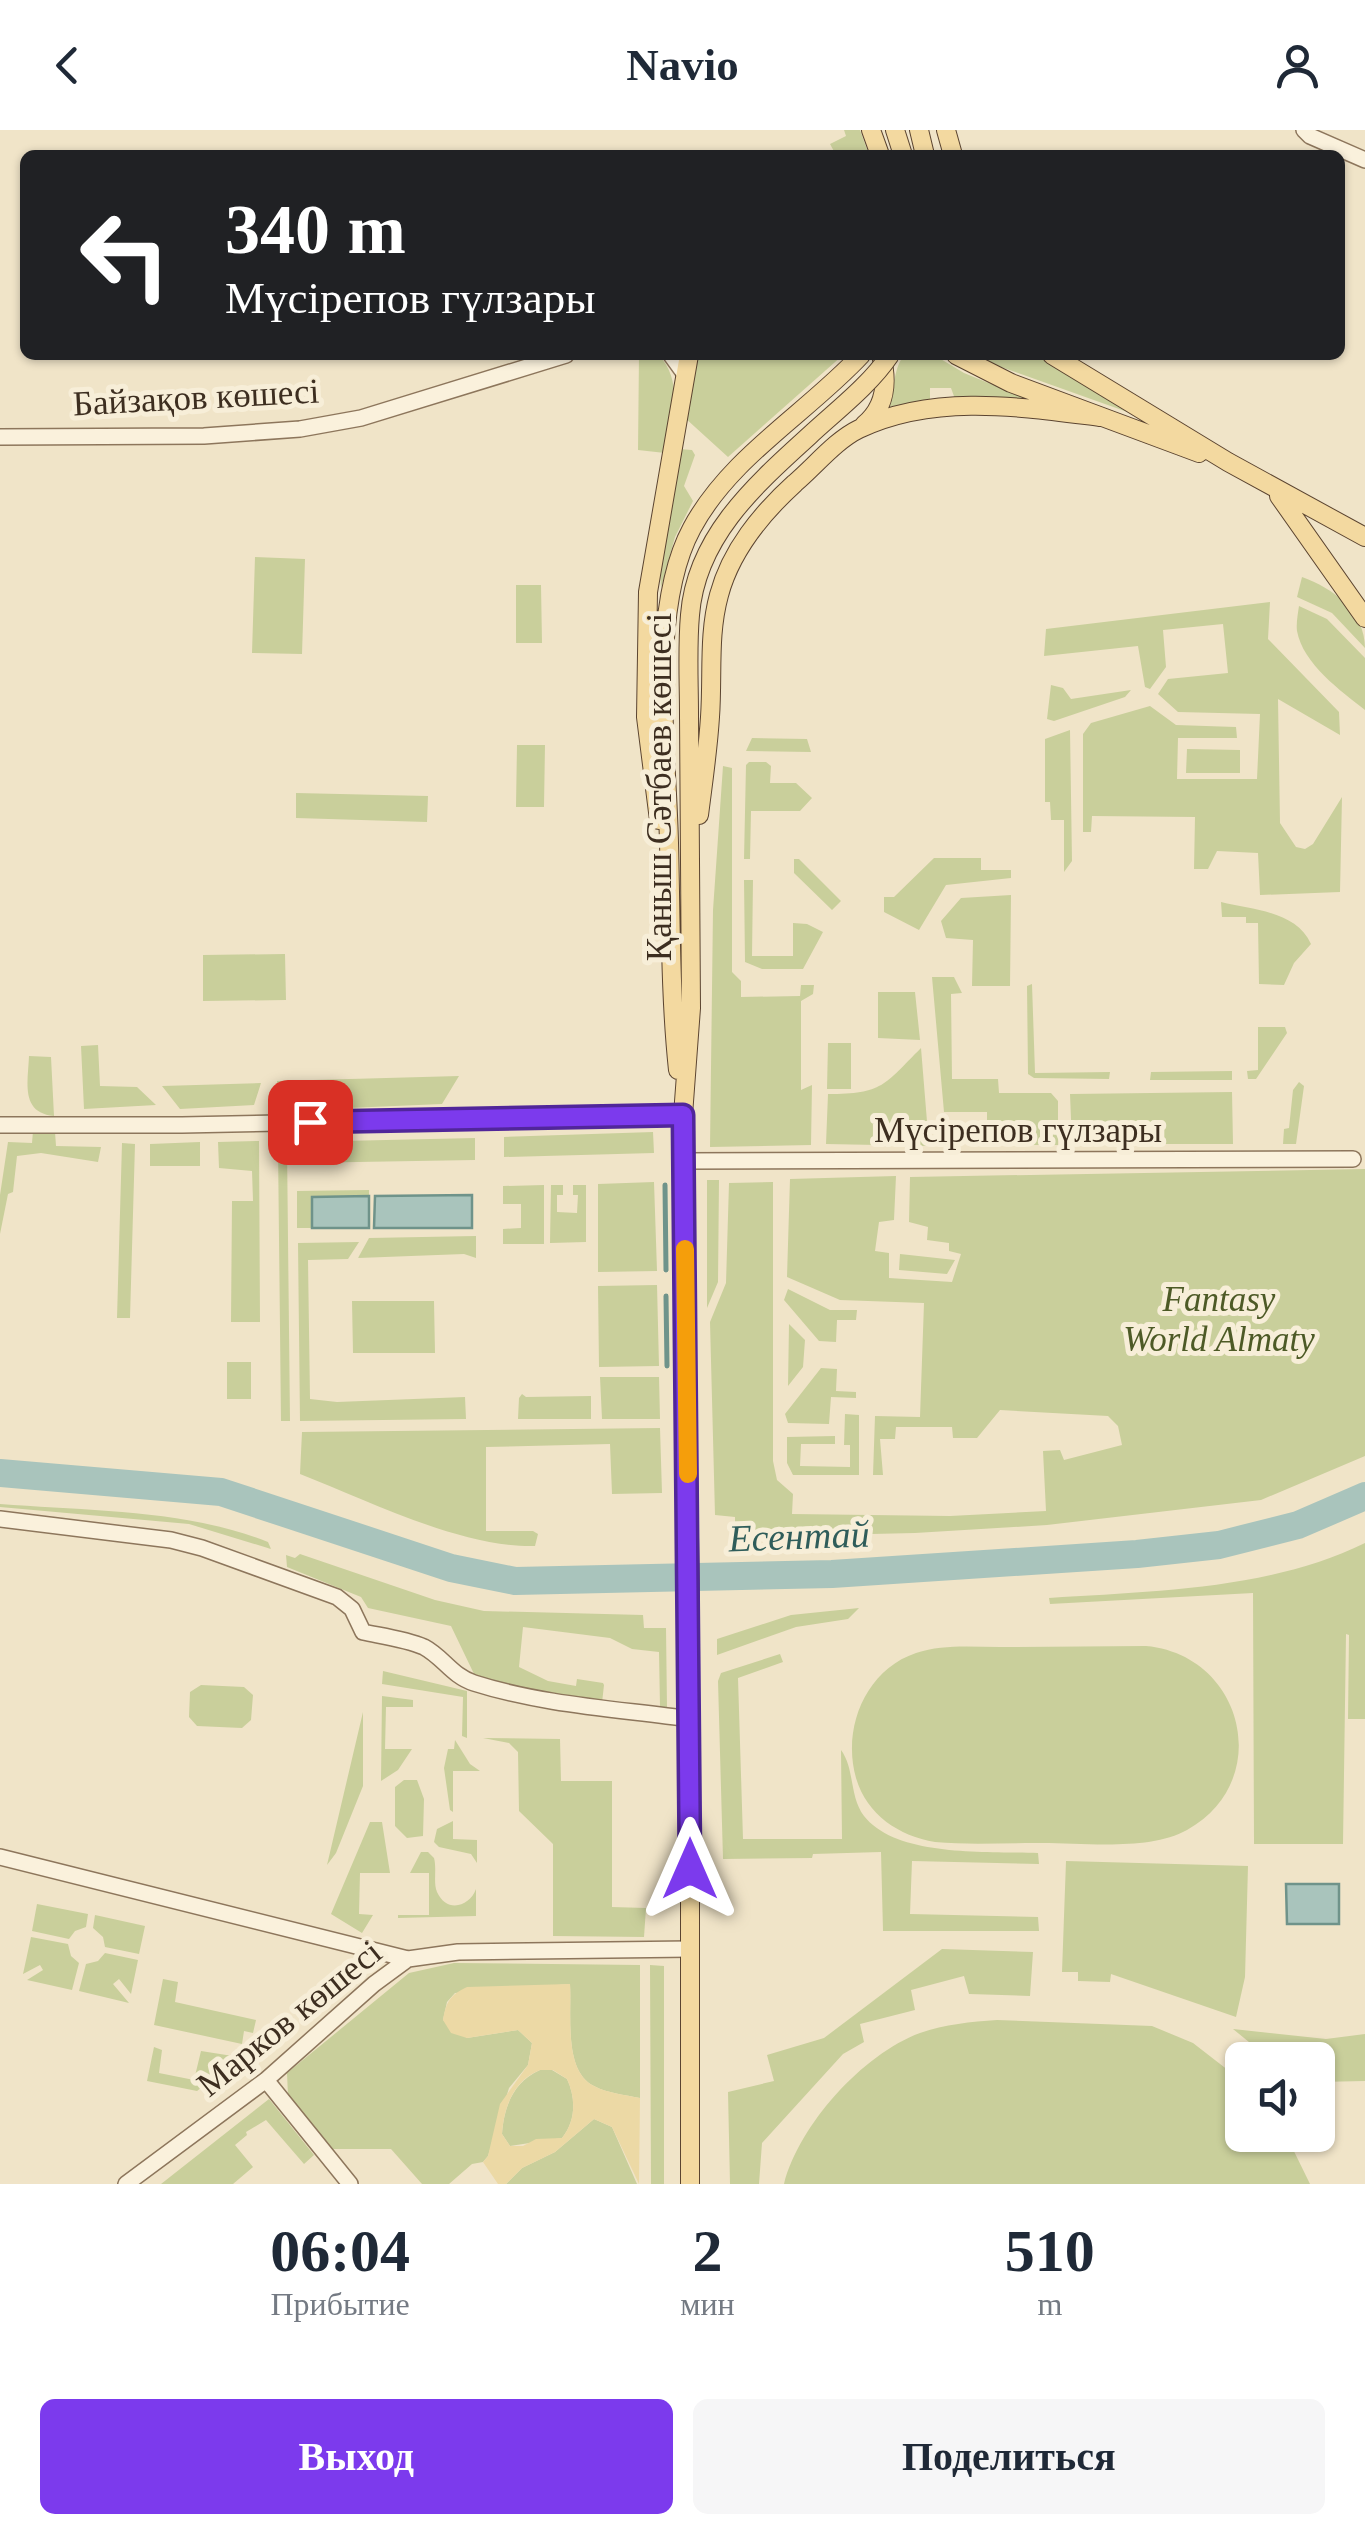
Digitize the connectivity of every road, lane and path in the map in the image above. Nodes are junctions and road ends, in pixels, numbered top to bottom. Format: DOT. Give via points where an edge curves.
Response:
graph roads {
  1 [pos="1304,130"];
  2 [pos="1342,150"];
  3 [pos="550,360"];
  4 [pos="856,360"];
  5 [pos="882,360"];
  6 [pos="886,360"];
  7 [pos="966,360"];
  8 [pos="1060,360"];
  9 [pos="686,364"];
  10 [pos="1100,417"];
  11 [pos="860,429"];
  12 [pos="0,437"];
  13 [pos="1228,462"];
  14 [pos="1273,488"];
  15 [pos="1365,537"];
  16 [pos="1365,618"];
  17 [pos="680,896"];
  18 [pos="683,1115"];
  19 [pos="0,1125"];
  20 [pos="1353,1159"];
  21 [pos="684,1161"];
  22 [pos="0,1519"];
  23 [pos="690,1719"];
  24 [pos="0,1857"];
  25 [pos="690,1948"];
  26 [pos="408,1959"];
  27 [pos="266,2080"];
  28 [pos="126,2184"];
  29 [pos="350,2184"];
  30 [pos="690,2184"];
  1 -- 2 [label="street"];
  3 -- 12 [label="street, Байзақов көшесі" via="361,418 300,429"];
  4 -- 17 [label="main road, Қаныш Сәтбаев көшесі" via="708,502 669,594 666,715"];
  5 -- 11 [label="main road" via="884,393"];
  6 -- 17 [label="main road, Қаныш Сәтбаев көшесі, bridge" via="749,491 697,578"];
  7 -- 10 [label="main road"];
  8 -- 13 [label="main road"];
  9 -- 17 [label="main road" via="652,556 646,665 646,716"];
  10 -- 11 [label="main road" via="965,404"];
  10 -- 13 [label="main road"];
  11 -- 17 [label="main road" via="770,507 724,578 713,621 711,715"];
  13 -- 14 [label="main road"];
  14 -- 15 [label="main road"];
  14 -- 16 [label="main road"];
  17 -- 18 [label="main road, Қаныш Сәтбаев көшесі" via="671,1007"];
  18 -- 19 [label="street"];
  18 -- 21 [label="main road, Қаныш Сәтбаев көшесі"];
  20 -- 21 [label="street, Мүсірепов гүлзары"];
  21 -- 23 [label="main road, Қаныш Сәтбаев көшесі"];
  22 -- 23 [label="street" via="202,1548 337,1597 363,1632 422,1646 471,1682"];
  23 -- 25 [label="main road, Қаныш Сәтбаев көшесі"];
  24 -- 26 [label="street"];
  25 -- 26 [label="street, Марков көшесі" via="458,1952"];
  25 -- 30 [label="main road, Қаныш Сәтбаев көшесі"];
  26 -- 27 [label="street, Марков көшесі"];
  27 -- 28 [label="street, Марков көшесі"];
  27 -- 29 [label="street"];
}
